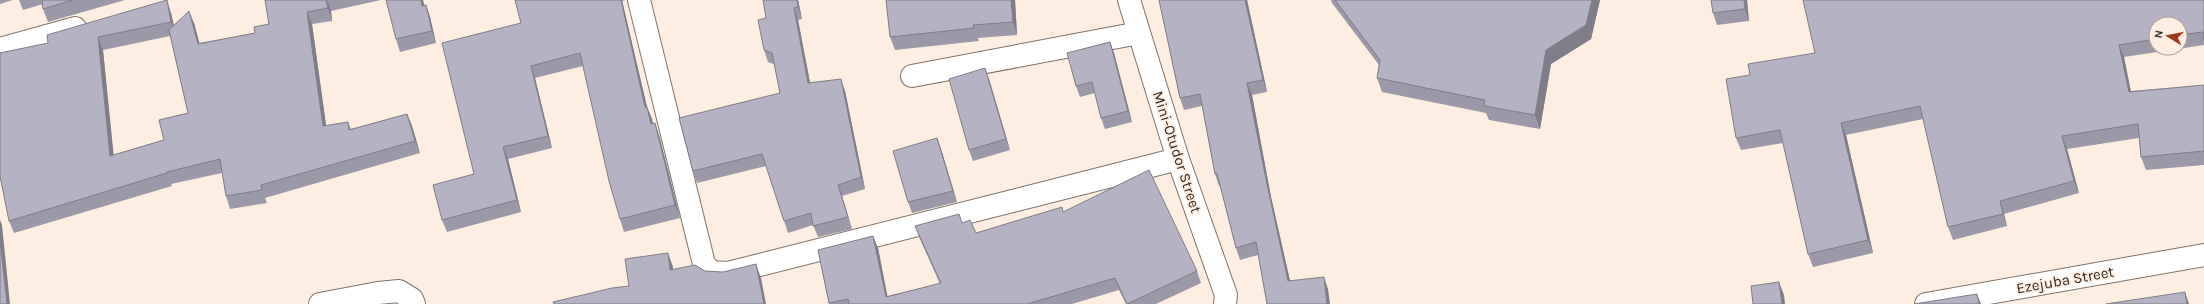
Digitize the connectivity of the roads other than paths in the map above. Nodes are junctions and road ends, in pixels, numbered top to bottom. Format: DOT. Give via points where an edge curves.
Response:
graph roads {
  1 [pos="639,0"];
  2 [pos="1129,0"];
  3 [pos="96,22"];
  4 [pos="1139,33"];
  5 [pos="0,50"];
  6 [pos="912,76"];
  7 [pos="1178,159"];
  8 [pos="2204,255"];
  9 [pos="320,304"];
  10 [pos="414,304"];
  11 [pos="1225,304"];
  12 [pos="1926,304"];
  1 -- 7 [label="street" via="704,264 711,272 728,273"];
  2 -- 4 [label="street, Mini-Otudor Street"];
  3 -- 5 [label="street"];
  4 -- 6 [label="street"];
  4 -- 7 [label="street, Mini-Otudor Street"];
  7 -- 11 [label="street, Mini-Otudor Street" via="1226,295"];
  8 -- 12 [label="street, Ezejuba Street"];
  9 -- 10 [label="street" via="399,291 412,299"];
}
